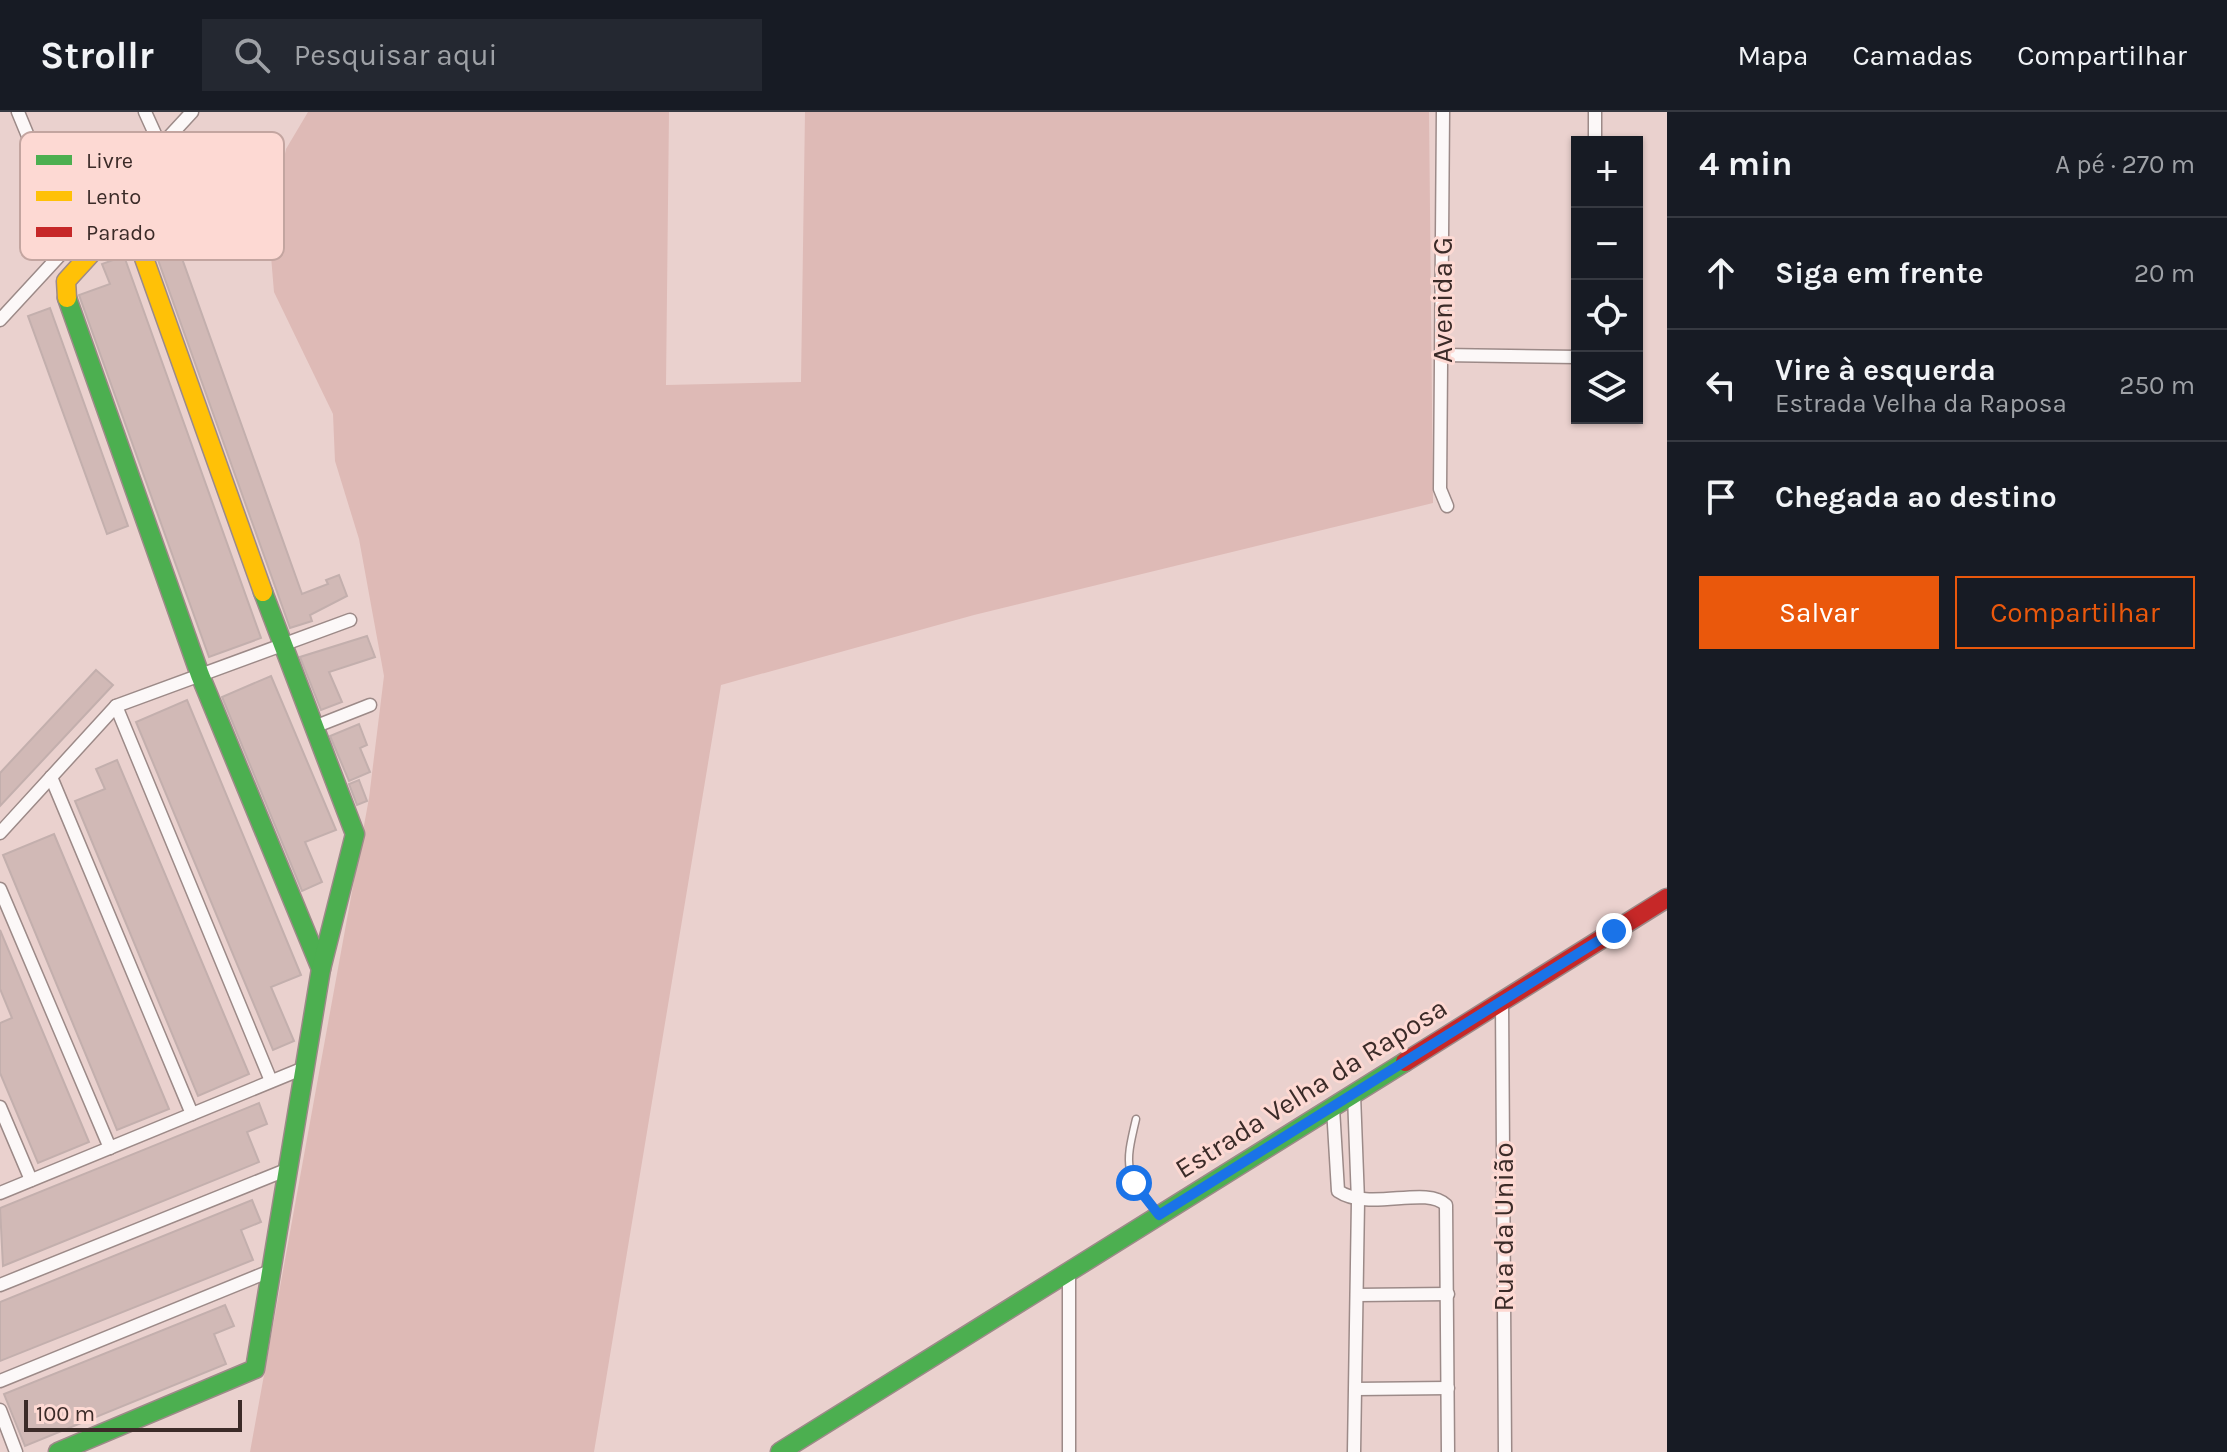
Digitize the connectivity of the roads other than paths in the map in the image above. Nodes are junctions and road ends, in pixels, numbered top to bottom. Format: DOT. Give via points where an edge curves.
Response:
graph roads {
  1 [pos="18,112"];
  2 [pos="145,112"];
  3 [pos="192,112"];
  4 [pos="1443,112"];
  5 [pos="1595,112"];
  6 [pos="26,132"];
  7 [pos="154,132"];
  8 [pos="173,132"];
  9 [pos="1595,136"];
  10 [pos="55,260"];
  11 [pos="85,260"];
  12 [pos="145,260"];
  13 [pos="0,320"];
  14 [pos="1443,355"];
  15 [pos="1571,357"];
  16 [pos="1447,506"];
  17 [pos="350,620"];
  18 [pos="282,645"];
  19 [pos="200,675"];
  20 [pos="370,705"];
  21 [pos="116,706"];
  22 [pos="314,727"];
  23 [pos="51,777"];
  24 [pos="0,833"];
  25 [pos="0,889"];
  26 [pos="1667,898"];
  27 [pos="321,969"];
  28 [pos="1502,1002"];
  29 [pos="304,1068"];
  30 [pos="271,1081"];
  31 [pos="1354,1095"];
  32 [pos="0,1107"];
  33 [pos="1333,1108"];
  34 [pos="192,1114"];
  35 [pos="1136,1119"];
  36 [pos="110,1148"];
  37 [pos="286,1170"];
  38 [pos="31,1180"];
  39 [pos="0,1193"];
  40 [pos="1358,1201"];
  41 [pos="1159,1215"];
  42 [pos="270,1271"];
  43 [pos="1069,1271"];
  44 [pos="0,1285"];
  45 [pos="1448,1294"];
  46 [pos="1357,1295"];
  47 [pos="0,1381"];
  48 [pos="1448,1388"];
  49 [pos="1356,1389"];
  50 [pos="0,1410"];
  51 [pos="16,1452"];
  52 [pos="58,1452"];
  53 [pos="780,1452"];
  54 [pos="1069,1452"];
  55 [pos="1354,1452"];
  56 [pos="1448,1452"];
  57 [pos="1505,1452"];
  1 -- 6 [label="street"];
  2 -- 7 [label="street"];
  3 -- 8 [label="street"];
  4 -- 14 [label="street, Avenida G"];
  5 -- 9 [label="street"];
  10 -- 13 [label="street"];
  11 -- 19 [label="street" via="64,291"];
  12 -- 18 [label="street"];
  14 -- 15 [label="street"];
  14 -- 16 [label="street, Avenida G" via="1440,489"];
  17 -- 18 [label="street"];
  18 -- 19 [label="street"];
  18 -- 22 [label="street"];
  19 -- 21 [label="street"];
  19 -- 27 [label="street"];
  20 -- 22 [label="street"];
  21 -- 23 [label="street"];
  21 -- 30 [label="street"];
  22 -- 27 [label="street" via="355,834"];
  23 -- 24 [label="street"];
  23 -- 34 [label="street"];
  25 -- 36 [label="street"];
  26 -- 28 [label="street, Estrada Velha da Raposa"];
  27 -- 29 [label="street"];
  28 -- 31 [label="street, Estrada Velha da Raposa"];
  28 -- 57 [label="street, Rua da União"];
  29 -- 30 [label="street"];
  29 -- 37 [label="street"];
  30 -- 34 [label="street"];
  31 -- 33 [label="street, Estrada Velha da Raposa"];
  31 -- 40 [label="street"];
  32 -- 38 [label="street"];
  33 -- 40 [label="street" via="1336,1186 1342,1195"];
  33 -- 41 [label="street, Estrada Velha da Raposa"];
  34 -- 36 [label="street"];
  35 -- 41 [label="lane" via="1127,1159 1134,1183"];
  36 -- 38 [label="street"];
  37 -- 42 [label="street"];
  37 -- 44 [label="street"];
  38 -- 39 [label="street"];
  40 -- 45 [label="street" via="1444,1202"];
  40 -- 46 [label="street"];
  41 -- 43 [label="street, Estrada Velha da Raposa"];
  42 -- 47 [label="street"];
  42 -- 52 [label="street" via="255,1369"];
  43 -- 53 [label="street, Estrada Velha da Raposa"];
  43 -- 54 [label="street"];
  45 -- 46 [label="street"];
  45 -- 48 [label="street"];
  46 -- 49 [label="street"];
  48 -- 49 [label="street"];
  48 -- 56 [label="street"];
  49 -- 55 [label="street"];
  50 -- 51 [label="street"];
}
